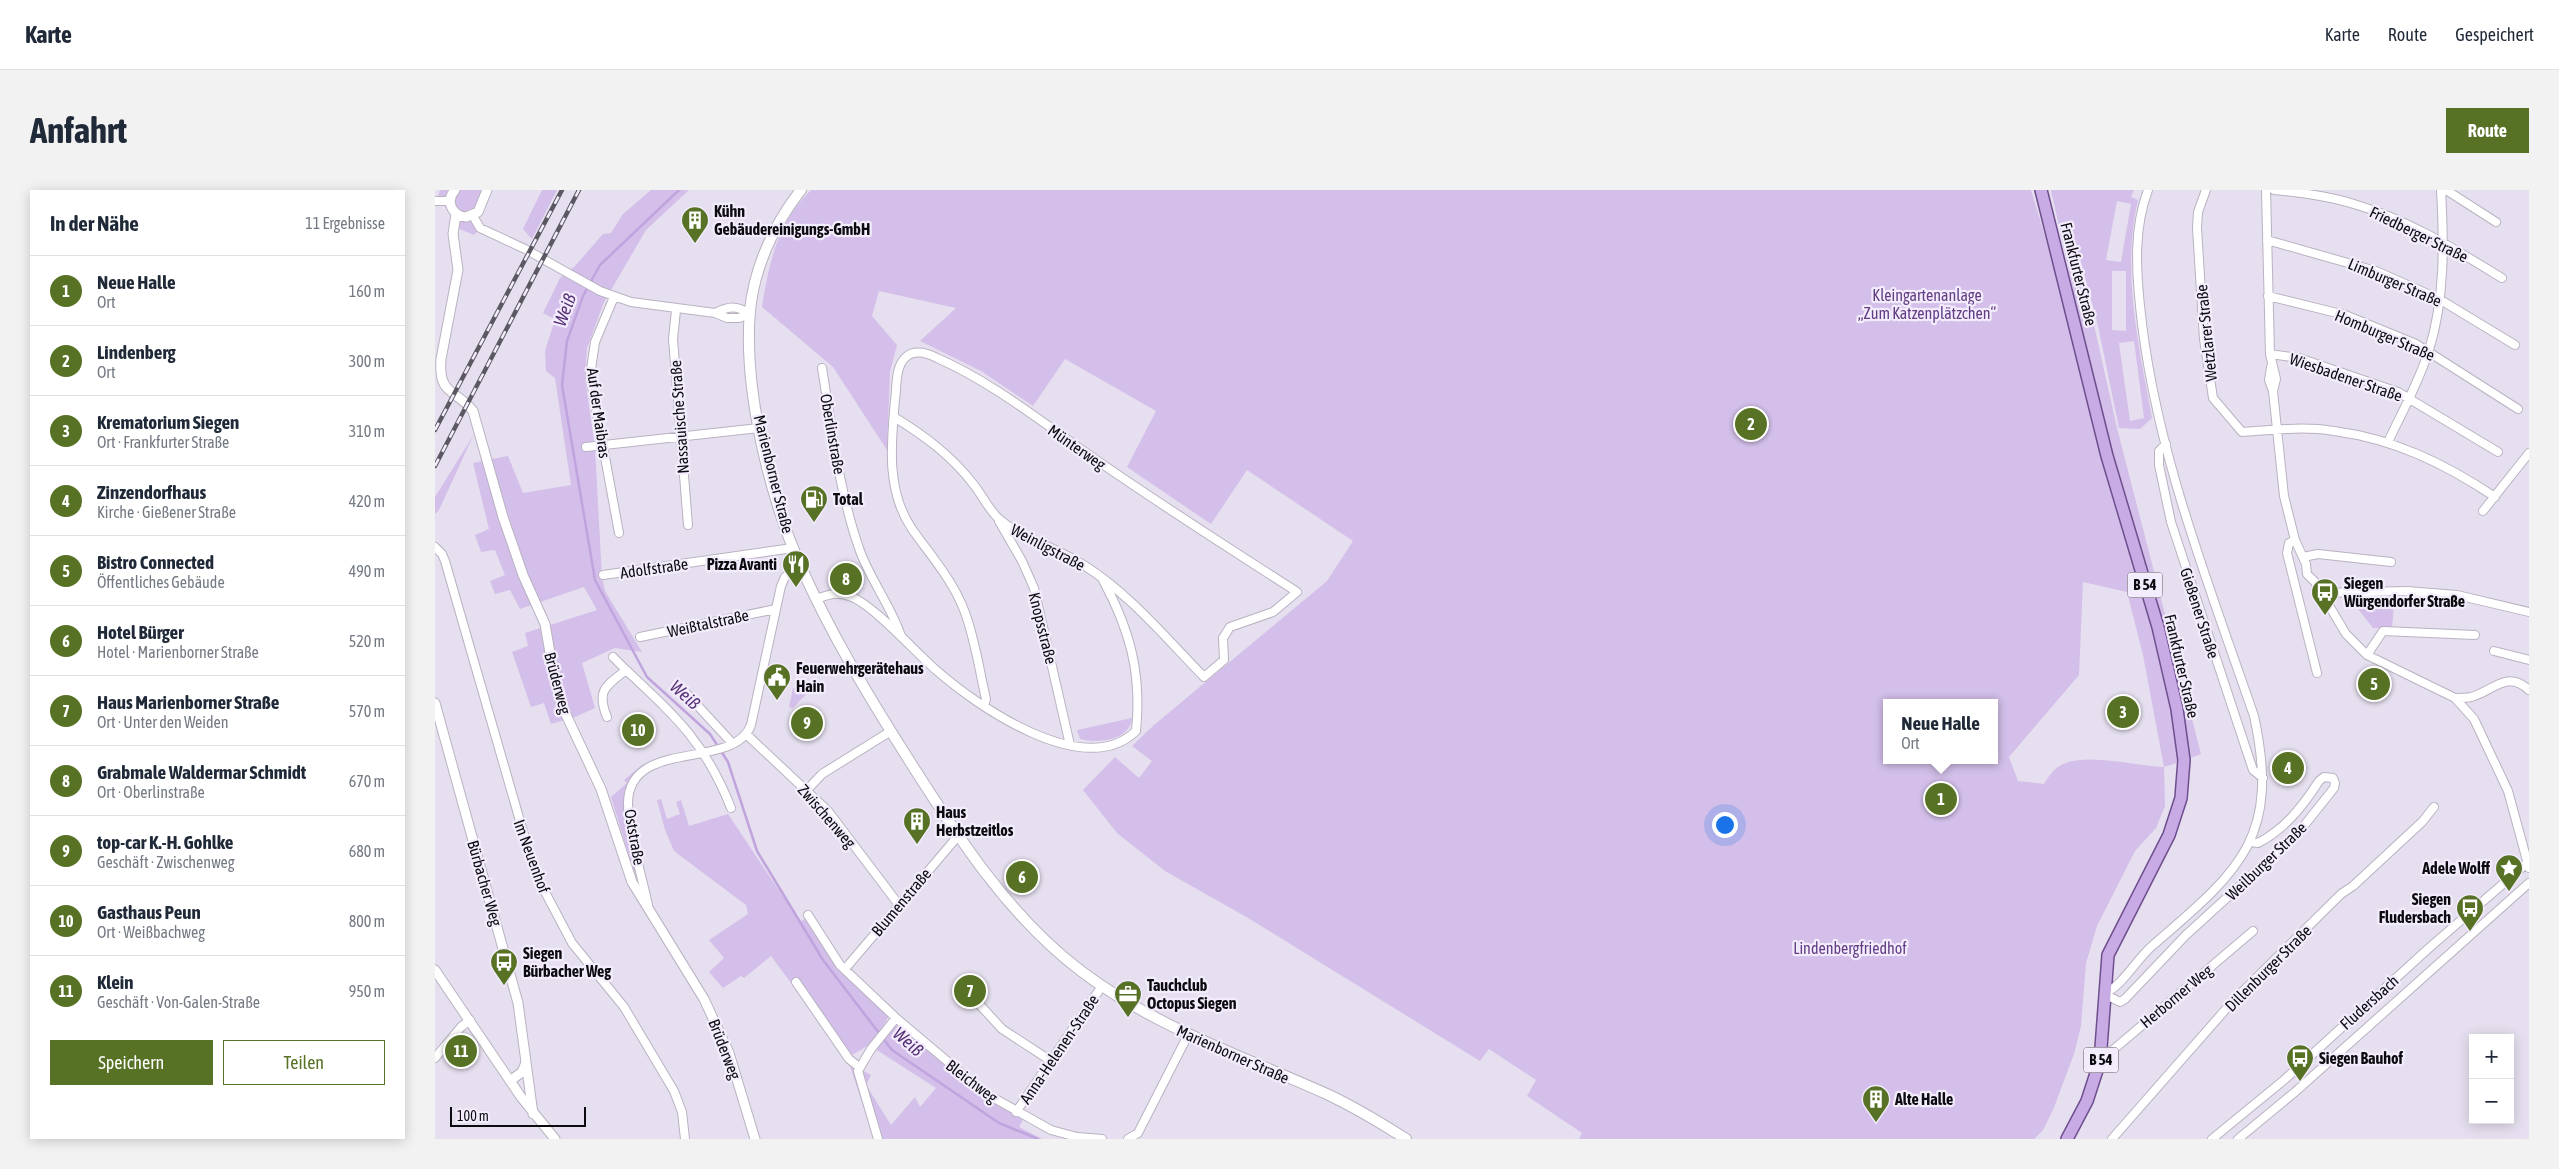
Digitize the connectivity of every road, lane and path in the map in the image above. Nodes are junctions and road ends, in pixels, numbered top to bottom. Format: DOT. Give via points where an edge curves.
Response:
graph roads {
  1 [pos="455,190"];
  2 [pos="476,190"];
  3 [pos="487,190"];
  4 [pos="801,190"];
  5 [pos="2041,190"];
  6 [pos="2148,190"];
  7 [pos="2206,190"];
  8 [pos="2266,190"];
  9 [pos="2274,190"];
  10 [pos="2441,190"];
  11 [pos="2446,190"];
  12 [pos="435,201"];
  13 [pos="450,201"];
  14 [pos="481,201"];
  15 [pos="456,214"];
  16 [pos="473,216"];
  17 [pos="2496,222"];
  18 [pos="2267,240"];
  19 [pos="2444,243"];
  20 [pos="2502,278"];
  21 [pos="2268,296"];
  22 [pos="614,297"];
  23 [pos="2439,299"];
  24 [pos="676,310"];
  25 [pos="750,314"];
  26 [pos="2515,345"];
  27 [pos="2429,350"];
  28 [pos="2270,354"];
  29 [pos="822,368"];
  30 [pos="2409,398"];
  31 [pos="2518,409"];
  32 [pos="893,417"];
  33 [pos="759,428"];
  34 [pos="2276,429"];
  35 [pos="681,437"];
  36 [pos="2388,442"];
  37 [pos="2166,444"];
  38 [pos="603,446"];
  39 [pos="586,448"];
  40 [pos="2498,452"];
  41 [pos="2529,453"];
  42 [pos="2495,496"];
  43 [pos="2483,511"];
  44 [pos="997,517"];
  45 [pos="688,525"];
  46 [pos="619,533"];
  47 [pos="2295,540"];
  48 [pos="435,547"];
  49 [pos="793,548"];
  50 [pos="2305,560"];
  51 [pos="2391,562"];
  52 [pos="801,568"];
  53 [pos="603,575"];
  54 [pos="1101,577"];
  55 [pos="2320,593"];
  56 [pos="816,600"];
  57 [pos="776,609"];
  58 [pos="2529,612"];
  59 [pos="2475,635"];
  60 [pos="640,637"];
  61 [pos="902,638"];
  62 [pos="2494,651"];
  63 [pos="2367,655"];
  64 [pos="613,658"];
  65 [pos="2529,660"];
  66 [pos="626,670"];
  67 [pos="2317,673"];
  68 [pos="1204,677"];
  69 [pos="2527,686"];
  70 [pos="686,693"];
  71 [pos="2455,698"];
  72 [pos="435,703"];
  73 [pos="984,706"];
  74 [pos="607,717"];
  75 [pos="891,731"];
  76 [pos="746,734"];
  77 [pos="729,744"];
  78 [pos="1070,745"];
  79 [pos="706,751"];
  80 [pos="2263,778"];
  81 [pos="807,790"];
  82 [pos="2434,807"];
  83 [pos="731,808"];
  84 [pos="958,836"];
  85 [pos="2251,842"];
  86 [pos="2528,866"];
  87 [pos="2529,883"];
  88 [pos="899,905"];
  89 [pos="649,910"];
  90 [pos="808,915"];
  91 [pos="2253,931"];
  92 [pos="845,969"];
  93 [pos="435,970"];
  94 [pos="797,982"];
  95 [pos="1102,986"];
  96 [pos="2104,994"];
  97 [pos="979,1004"];
  98 [pos="895,1018"];
  99 [pos="470,1020"];
  100 [pos="1188,1035"];
  101 [pos="435,1058"];
  102 [pos="2101,1060"];
  103 [pos="1051,1061"];
  104 [pos="525,1065"];
  105 [pos="859,1066"];
  106 [pos="510,1081"];
  107 [pos="1016,1112"];
  108 [pos="533,1114"];
  109 [pos="555,1139"];
  110 [pos="685,1139"];
  111 [pos="755,1139"];
  112 [pos="878,1139"];
  113 [pos="1102,1139"];
  114 [pos="1128,1139"];
  115 [pos="1406,1139"];
  116 [pos="2067,1139"];
  117 [pos="2112,1139"];
  118 [pos="2212,1139"];
  119 [pos="2239,1139"];
  1 -- 13 [label="street"];
  2 -- 14 [label="street"];
  3 -- 14 [label="street"];
  4 -- 25 [label="main road, Marienborner Straße" via="779,222 767,247"];
  5 -- 96 [label="main road, Frankfurter Straße / B 54" via="2107,456 2158,627 2177,709 2184,760 2181,798 2169,835 2108,955"];
  6 -- 37 [label="street, Gießener Straße" via="2137,244 2138,288 2143,335"];
  7 -- 34 [label="street, Wetzlarer Straße" via="2198,212 2197,228 2204,339 2213,398 2242,432"];
  8 -- 18 [label="street"];
  9 -- 19 [label="street, Friedberger Straße" via="2357,204"];
  10 -- 19 [label="street"];
  11 -- 17 [label="street"];
  12 -- 13 [label="street"];
  13 -- 15 [label="street, Brüderweg"];
  14 -- 16 [label="street" via="478,212"];
  15 -- 16 [label="street"];
  15 -- 89 [label="street, Brüderweg" via="453,234 459,270 440,372 449,392 473,411 523,576 545,624 561,704 601,789 632,882"];
  16 -- 22 [label="street" via="480,228"];
  18 -- 21 [label="street"];
  18 -- 23 [label="street, Limburger Straße" via="2376,271"];
  19 -- 20 [label="street, Friedberger Straße"];
  19 -- 23 [label="street"];
  21 -- 27 [label="street, Homburger Straße" via="2345,315"];
  21 -- 28 [label="street"];
  22 -- 24 [label="street"];
  22 -- 38 [label="street, Auf der Maibras" via="591,358 590,376"];
  23 -- 26 [label="street, Limburger Straße"];
  23 -- 27 [label="street"];
  24 -- 25 [label="street" via="715,313 728,307 739,307"];
  24 -- 35 [label="street, Nassauische Straße" via="673,339"];
  25 -- 33 [label="main road, Marienborner Straße" via="752,376"];
  27 -- 30 [label="street"];
  27 -- 31 [label="street, Homburger Straße"];
  28 -- 30 [label="street, Wiesbadener Straße" via="2299,358"];
  28 -- 34 [label="street" via="2276,379 2273,391"];
  29 -- 61 [label="street, Oberlinstraße" via="843,492 860,550"];
  30 -- 36 [label="street"];
  30 -- 40 [label="street, Wiesbadener Straße"];
  32 -- 44 [label="street, Weinligstraße" via="925,436 949,456"];
  32 -- 68 [label="street, Münterweg" via="901,361 917,352 938,358 983,382 1123,479 1297,592 1273,612 1230,627 1223,638 1224,660"];
  32 -- 73 [label="street" via="891,457 897,497 911,528 944,572 965,611 986,699"];
  33 -- 35 [label="street"];
  33 -- 49 [label="main road, Marienborner Straße"];
  34 -- 36 [label="street" via="2332,430"];
  34 -- 47 [label="street" via="2284,496"];
  35 -- 38 [label="street"];
  35 -- 45 [label="street, Nassauische Straße"];
  36 -- 42 [label="street" via="2431,458"];
  37 -- 80 [label="street, Gießener Straße" via="2191,534 2254,716 2261,745"];
  37 -- 80 [label="street, Gießener Straße" via="2159,451 2159,465 2171,522 2253,770"];
  38 -- 39 [label="street"];
  38 -- 46 [label="street, Auf der Maibras"];
  41 -- 42 [label="street"];
  42 -- 43 [label="street"];
  44 -- 54 [label="street, Weinligstraße" via="1013,530 1081,563"];
  44 -- 78 [label="street, Knopsstraße" via="1034,588"];
  47 -- 50 [label="street"];
  47 -- 67 [label="street" via="2289,543 2287,553"];
  48 -- 110 [label="street, Im Neuenhof" via="445,561 538,879 572,943 624,1007 674,1091 682,1112"];
  49 -- 52 [label="main road, Marienborner Straße"];
  49 -- 53 [label="street, Adolfstraße"];
  50 -- 51 [label="street" via="2318,554"];
  50 -- 55 [label="street" via="2313,570"];
  52 -- 56 [label="main road, Marienborner Straße"];
  52 -- 57 [label="street" via="785,577"];
  54 -- 68 [label="street, Weinligstraße" via="1117,588"];
  54 -- 78 [label="street, Oberlinstraße" via="1117,606 1135,661 1136,731 1129,738 1107,747"];
  55 -- 58 [label="street" via="2407,591 2457,595"];
  55 -- 63 [label="street" via="2346,634"];
  56 -- 61 [label="street, Oberlinstraße" via="833,593 851,596"];
  56 -- 75 [label="main road, Marienborner Straße"];
  57 -- 60 [label="street, Weißtalstraße"];
  57 -- 76 [label="street" via="751,725"];
  59 -- 63 [label="street" via="2383,631"];
  61 -- 73 [label="street, Oberlinstraße" via="935,670"];
  62 -- 65 [label="street"];
  63 -- 71 [label="street"];
  64 -- 66 [label="street"];
  66 -- 74 [label="street" via="603,693"];
  66 -- 79 [label="street" via="676,717"];
  69 -- 71 [label="street" via="2515,682 2497,684 2472,697"];
  70 -- 77 [label="street"];
  71 -- 86 [label="street" via="2475,719 2508,791"];
  72 -- 104 [label="street, Bürbacher Weg" via="515,990 524,1036"];
  73 -- 78 [label="street, Oberlinstraße" via="1032,733"];
  75 -- 81 [label="street" via="822,774"];
  75 -- 84 [label="main road, Marienborner Straße"];
  76 -- 77 [label="street, Oststraße"];
  76 -- 81 [label="street, Zwischenweg"];
  77 -- 79 [label="street, Oststraße"];
  79 -- 83 [label="street"];
  79 -- 89 [label="street, Oststraße" via="649,767 633,784 628,802"];
  80 -- 85 [label="street, Gießener Straße" via="2260,813"];
  81 -- 88 [label="street, Zwischenweg" via="827,810"];
  82 -- 117 [label="street, Dillenburger Straße" via="2233,1001"];
  84 -- 88 [label="street, Blumenstraße"];
  84 -- 95 [label="main road, Marienborner Straße" via="989,877 1044,938"];
  85 -- 96 [label="street, Gießener Straße" via="2229,876 2143,954 2113,989"];
  85 -- 96 [label="street, Weilburger Straße" via="2258,843 2275,832 2291,818 2319,781 2324,777 2333,778 2334,788 2299,832 2187,935 2125,999 2120,1002"];
  86 -- 118 [label="street, Fludersbach" via="2429,948 2284,1080"];
  87 -- 119 [label="street, Fludersbach"];
  88 -- 92 [label="street, Blumenstraße"];
  89 -- 111 [label="street, Brüderweg" via="704,999 729,1053"];
  90 -- 92 [label="street, Bleichweg"];
  91 -- 102 [label="street, Herborner Weg"];
  92 -- 98 [label="street, Bleichweg"];
  93 -- 99 [label="street"];
  94 -- 105 [label="street" via="849,1059"];
  95 -- 100 [label="main road, Marienborner Straße"];
  95 -- 103 [label="street, Anna-Helenen-Straße"];
  96 -- 102 [label="main road, Frankfurter Straße / B 54"];
  97 -- 103 [label="street" via="1002,1029"];
  98 -- 105 [label="street"];
  98 -- 107 [label="street, Bleichweg" via="985,1093"];
  99 -- 101 [label="street" via="461,1026"];
  99 -- 106 [label="street"];
  100 -- 114 [label="street" via="1138,1133"];
  100 -- 115 [label="main road, Marienborner Straße" via="1330,1096"];
  102 -- 116 [label="main road, Frankfurter Straße / B 54" via="2087,1101"];
  103 -- 107 [label="street, Anna-Helenen-Straße"];
  104 -- 106 [label="street" via="522,1072"];
  104 -- 108 [label="street, Bürbacher Weg"];
  105 -- 112 [label="street" via="860,1083"];
  106 -- 108 [label="street"];
  107 -- 113 [label="street, Bleichweg" via="1064,1134"];
  108 -- 109 [label="street"];
}
